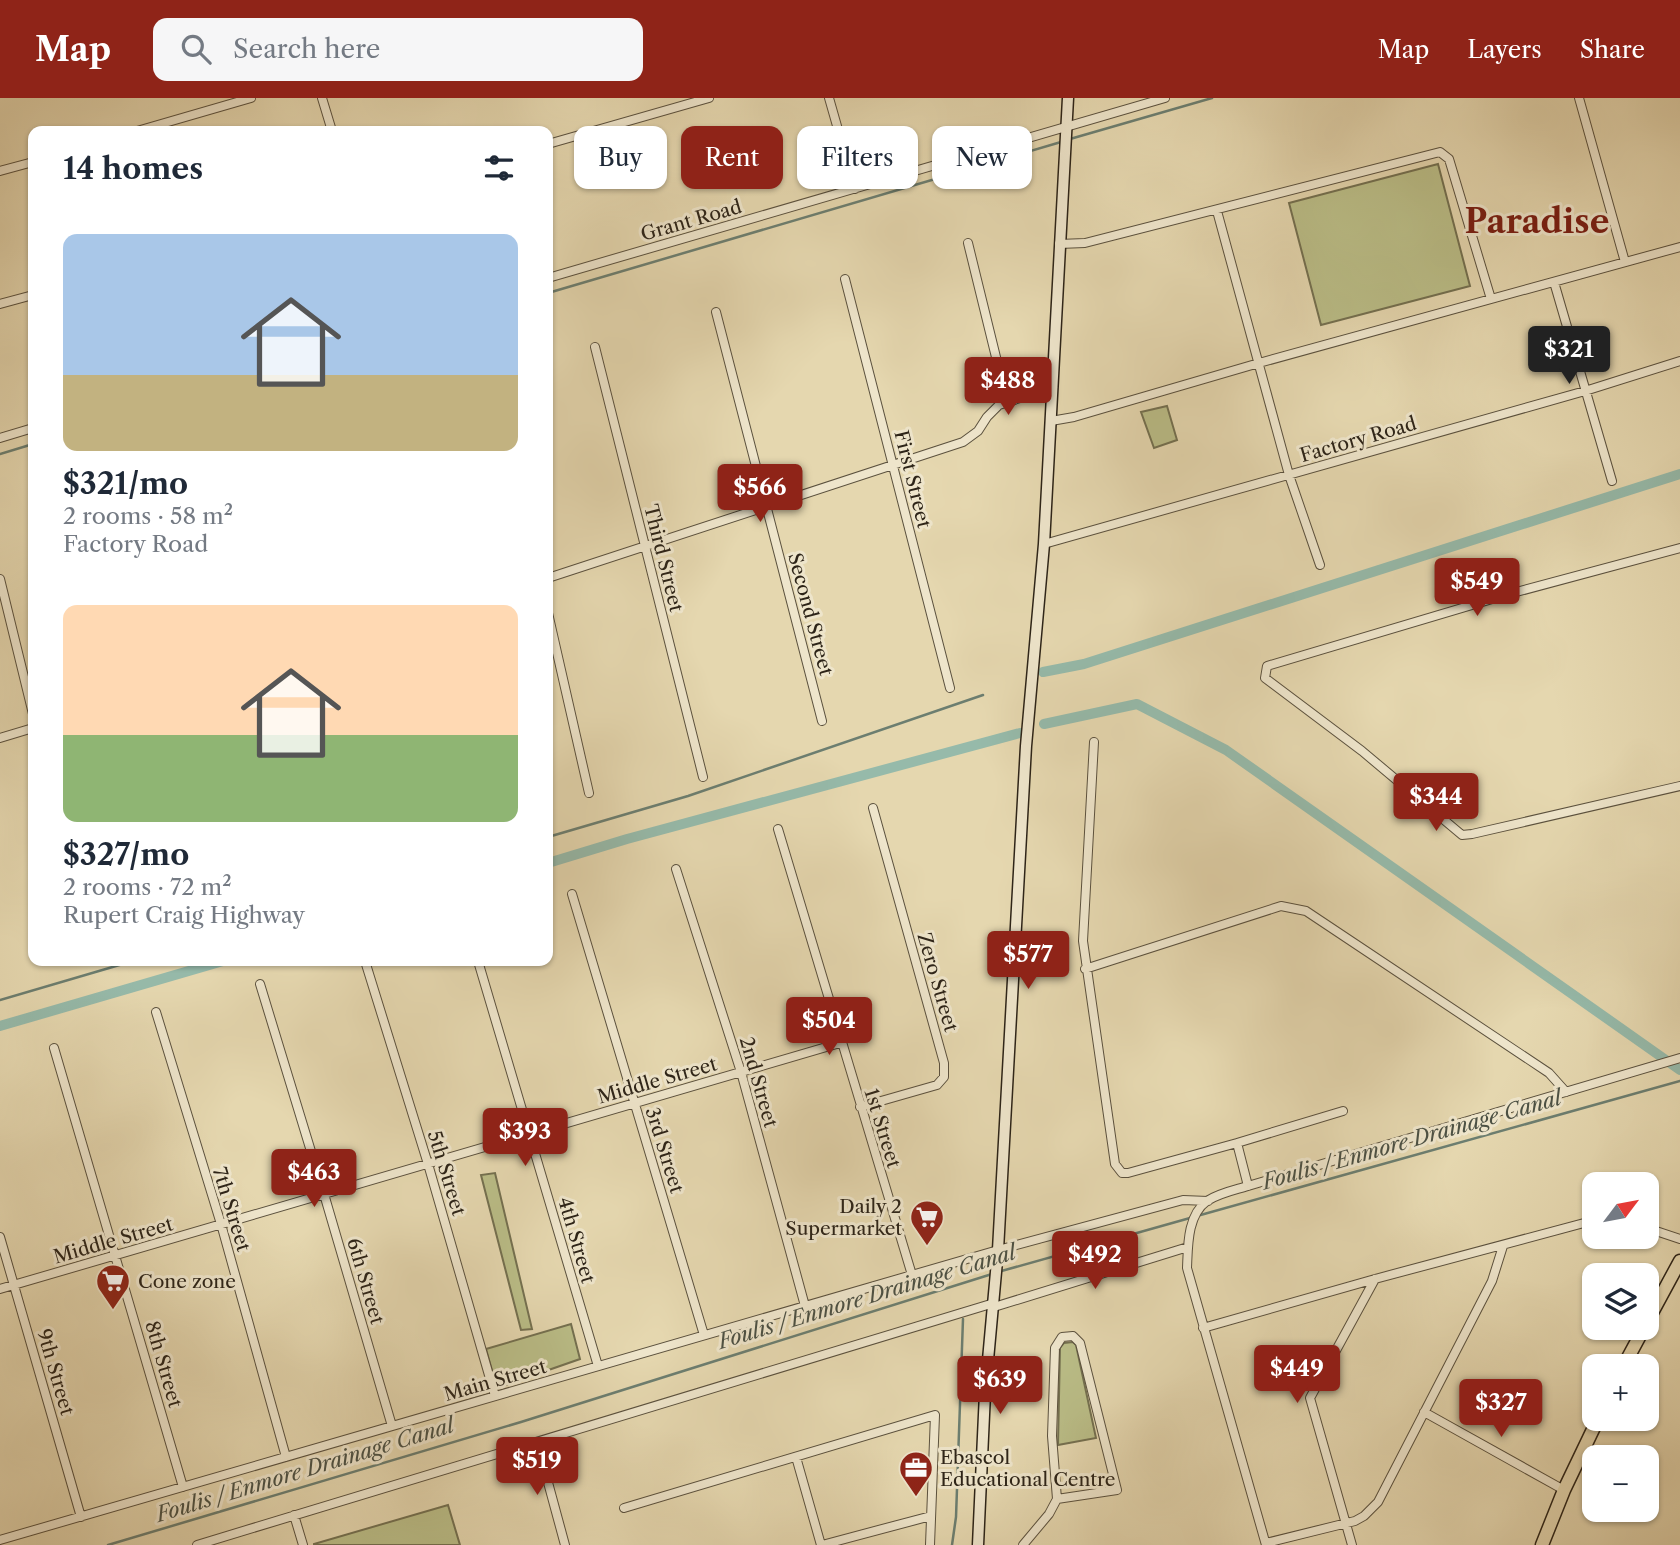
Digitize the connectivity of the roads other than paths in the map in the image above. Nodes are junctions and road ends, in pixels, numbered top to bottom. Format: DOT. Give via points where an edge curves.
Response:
graph roads {
  1 [pos="251,98"];
  2 [pos="322,98"];
  3 [pos="709,98"];
  4 [pos="829,98"];
  5 [pos="1068,98"];
  6 [pos="1165,98"];
  7 [pos="1579,98"];
  8 [pos="154,126"];
  9 [pos="330,126"];
  10 [pos="837,126"];
  11 [pos="1066,127"];
  12 [pos="553,143"];
  13 [pos="28,163"];
  14 [pos="918,170"];
  15 [pos="0,171"];
  16 [pos="855,189"];
  17 [pos="1217,211"];
  18 [pos="968,243"];
  19 [pos="1064,244"];
  20 [pos="1680,247"];
  21 [pos="1625,262"];
  22 [pos="553,277"];
  23 [pos="845,279"];
  24 [pos="1554,282"];
  25 [pos="28,296"];
  26 [pos="1492,299"];
  27 [pos="0,304"];
  28 [pos="716,312"];
  29 [pos="595,347"];
  30 [pos="1680,361"];
  31 [pos="1259,363"];
  32 [pos="1052,387"];
  33 [pos="1585,391"];
  34 [pos="1007,402"];
  35 [pos="1051,416"];
  36 [pos="28,430"];
  37 [pos="0,438"];
  38 [pos="893,466"];
  39 [pos="1289,475"];
  40 [pos="1612,481"];
  41 [pos="767,506"];
  42 [pos="1044,544"];
  43 [pos="645,546"];
  44 [pos="1680,548"];
  45 [pos="1320,565"];
  46 [pos="553,576"];
  47 [pos="0,579"];
  48 [pos="553,635"];
  49 [pos="950,688"];
  50 [pos="28,694"];
  51 [pos="822,720"];
  52 [pos="28,730"];
  53 [pos="0,738"];
  54 [pos="1094,742"];
  55 [pos="703,777"];
  56 [pos="1680,786"];
  57 [pos="589,793"];
  58 [pos="873,808"];
  59 [pos="778,829"];
  60 [pos="676,869"];
  61 [pos="572,894"];
  62 [pos="367,966"];
  63 [pos="480,966"];
  64 [pos="1085,969"];
  65 [pos="260,984"];
  66 [pos="156,1012"];
  67 [pos="840,1043"];
  68 [pos="54,1048"];
  69 [pos="1680,1058"];
  70 [pos="741,1072"];
  71 [pos="1566,1092"];
  72 [pos="635,1103"];
  73 [pos="860,1107"];
  74 [pos="1343,1111"];
  75 [pos="530,1134"];
  76 [pos="1237,1143"];
  77 [pos="428,1164"];
  78 [pos="1248,1186"];
  79 [pos="324,1194"];
  80 [pos="1205,1203"];
  81 [pos="221,1224"];
  82 [pos="1582,1224"];
  83 [pos="1659,1232"];
  84 [pos="0,1237"];
  85 [pos="1680,1239"];
  86 [pos="1503,1246"];
  87 [pos="1188,1247"];
  88 [pos="998,1250"];
  89 [pos="116,1255"];
  90 [pos="1680,1261"];
  91 [pos="912,1275"];
  92 [pos="1375,1279"];
  93 [pos="14,1285"];
  94 [pos="0,1289"];
  95 [pos="1659,1300"];
  96 [pos="994,1305"];
  97 [pos="805,1306"];
  98 [pos="1203,1328"];
  99 [pos="704,1335"];
  100 [pos="597,1366"];
  101 [pos="495,1396"];
  102 [pos="1424,1412"];
  103 [pos="392,1426"];
  104 [pos="1592,1431"];
  105 [pos="537,1441"];
  106 [pos="286,1457"];
  107 [pos="796,1457"];
  108 [pos="183,1487"];
  109 [pos="1564,1490"];
  110 [pos="1056,1499"];
  111 [pos="624,1508"];
  112 [pos="294,1515"];
  113 [pos="931,1516"];
  114 [pos="81,1517"];
  115 [pos="1346,1524"];
  116 [pos="0,1540"];
  117 [pos="1266,1544"];
  118 [pos="197,1545"];
  119 [pos="303,1545"];
  120 [pos="565,1545"];
  121 [pos="821,1545"];
  122 [pos="930,1545"];
  123 [pos="978,1545"];
  124 [pos="1023,1545"];
  125 [pos="1352,1545"];
  126 [pos="1542,1545"];
  1 -- 8 [label="street"];
  2 -- 9 [label="street"];
  3 -- 12 [label="street"];
  4 -- 10 [label="street"];
  5 -- 11 [label="main road"];
  6 -- 11 [label="street, Grant Road"];
  7 -- 21 [label="street"];
  11 -- 14 [label="street, Grant Road"];
  11 -- 19 [label="main road"];
  13 -- 15 [label="street"];
  16 -- 22 [label="street, Grant Road"];
  17 -- 19 [label="street"];
  17 -- 26 [label="street" via="1440,152 1448,159"];
  17 -- 31 [label="street"];
  18 -- 34 [label="street"];
  19 -- 32 [label="main road"];
  20 -- 21 [label="street"];
  21 -- 24 [label="street"];
  23 -- 38 [label="street, First Street"];
  24 -- 26 [label="street"];
  24 -- 33 [label="street"];
  25 -- 27 [label="street"];
  26 -- 31 [label="street"];
  28 -- 41 [label="street, Second Street"];
  29 -- 43 [label="street, Third Street"];
  30 -- 33 [label="street, Factory Road"];
  31 -- 35 [label="street" via="1074,417"];
  31 -- 39 [label="street"];
  32 -- 34 [label="street"];
  32 -- 35 [label="main road"];
  33 -- 39 [label="street, Factory Road"];
  33 -- 40 [label="street"];
  34 -- 38 [label="street" via="963,442"];
  35 -- 42 [label="main road"];
  36 -- 37 [label="street"];
  38 -- 41 [label="street"];
  38 -- 49 [label="street, First Street"];
  39 -- 42 [label="street, Factory Road"];
  39 -- 45 [label="street"];
  41 -- 43 [label="street"];
  41 -- 51 [label="street, Second Street"];
  42 -- 88 [label="main road" via="1028,713"];
  43 -- 46 [label="street"];
  43 -- 55 [label="street, Third Street"];
  44 -- 56 [label="street" via="1267,666 1265,678 1462,835"];
  47 -- 50 [label="street"];
  48 -- 57 [label="street"];
  52 -- 53 [label="street"];
  54 -- 64 [label="street"];
  58 -- 73 [label="street, Zero Street" via="944,1063 944,1077 937,1085"];
  59 -- 67 [label="street, 1st Street"];
  60 -- 70 [label="street, 2nd Street"];
  61 -- 72 [label="street, 3rd Street"];
  62 -- 77 [label="street, 5th Street"];
  63 -- 75 [label="street, 4th Street"];
  64 -- 71 [label="street" via="1281,906 1306,911 1549,1073"];
  64 -- 76 [label="street" via="1115,1164 1122,1173"];
  65 -- 79 [label="street, 6th Street"];
  66 -- 81 [label="street, 7th Street"];
  67 -- 70 [label="street, Middle Street"];
  67 -- 73 [label="street, 1st Street"];
  68 -- 89 [label="street, 8th Street"];
  69 -- 71 [label="street, Main Street"];
  70 -- 72 [label="street, Middle Street"];
  70 -- 97 [label="street, 2nd Street"];
  71 -- 78 [label="street, Main Street"];
  72 -- 75 [label="street, Middle Street"];
  72 -- 99 [label="street, 3rd Street"];
  73 -- 91 [label="street, 1st Street"];
  74 -- 76 [label="street"];
  75 -- 77 [label="street, Middle Street"];
  75 -- 100 [label="street, 4th Street"];
  76 -- 78 [label="street"];
  77 -- 79 [label="street, Middle Street"];
  77 -- 101 [label="street, 5th Street"];
  78 -- 80 [label="street, Main Street"];
  79 -- 81 [label="street, Middle Street"];
  79 -- 103 [label="street, 6th Street"];
  80 -- 87 [label="street" via="1189,1230"];
  80 -- 88 [label="street, Main Street" via="1182,1200"];
  81 -- 89 [label="street, Middle Street"];
  81 -- 106 [label="street, 7th Street"];
  82 -- 86 [label="street"];
  83 -- 85 [label="street"];
  84 -- 93 [label="street, 9th Street"];
  86 -- 92 [label="street"];
  86 -- 102 [label="street" via="1492,1281"];
  87 -- 96 [label="street"];
  87 -- 98 [label="street" via="1187,1268"];
  88 -- 91 [label="street, Main Street"];
  88 -- 96 [label="main road"];
  89 -- 93 [label="street, Middle Street"];
  89 -- 108 [label="street, 8th Street"];
  90 -- 95 [label="main road"];
  91 -- 97 [label="street, Main Street"];
  92 -- 98 [label="street"];
  92 -- 115 [label="street" via="1310,1398"];
  93 -- 94 [label="street, Middle Street"];
  93 -- 114 [label="street, 9th Street"];
  96 -- 105 [label="street"];
  96 -- 123 [label="main road"];
  97 -- 99 [label="street, Main Street"];
  98 -- 117 [label="street"];
  99 -- 100 [label="street, Main Street"];
  100 -- 101 [label="street, Main Street"];
  101 -- 103 [label="street, Main Street"];
  102 -- 109 [label="street"];
  102 -- 115 [label="street" via="1378,1502 1364,1516"];
  103 -- 106 [label="street, Main Street"];
  104 -- 109 [label="main road"];
  105 -- 112 [label="street"];
  105 -- 120 [label="street"];
  106 -- 108 [label="street, Main Street"];
  107 -- 111 [label="street"];
  107 -- 113 [label="street" via="935,1415"];
  107 -- 121 [label="street"];
  108 -- 114 [label="street, Main Street"];
  109 -- 126 [label="main road"];
  110 -- 110 [label="street" via="1117,1490 1080,1343 1073,1336 1062,1337 1055,1348 1052,1436"];
  110 -- 124 [label="street"];
  112 -- 118 [label="street"];
  112 -- 119 [label="street"];
  113 -- 121 [label="street"];
  113 -- 122 [label="street"];
  114 -- 116 [label="street, Main Street"];
  115 -- 117 [label="street"];
  115 -- 125 [label="street"];
}
